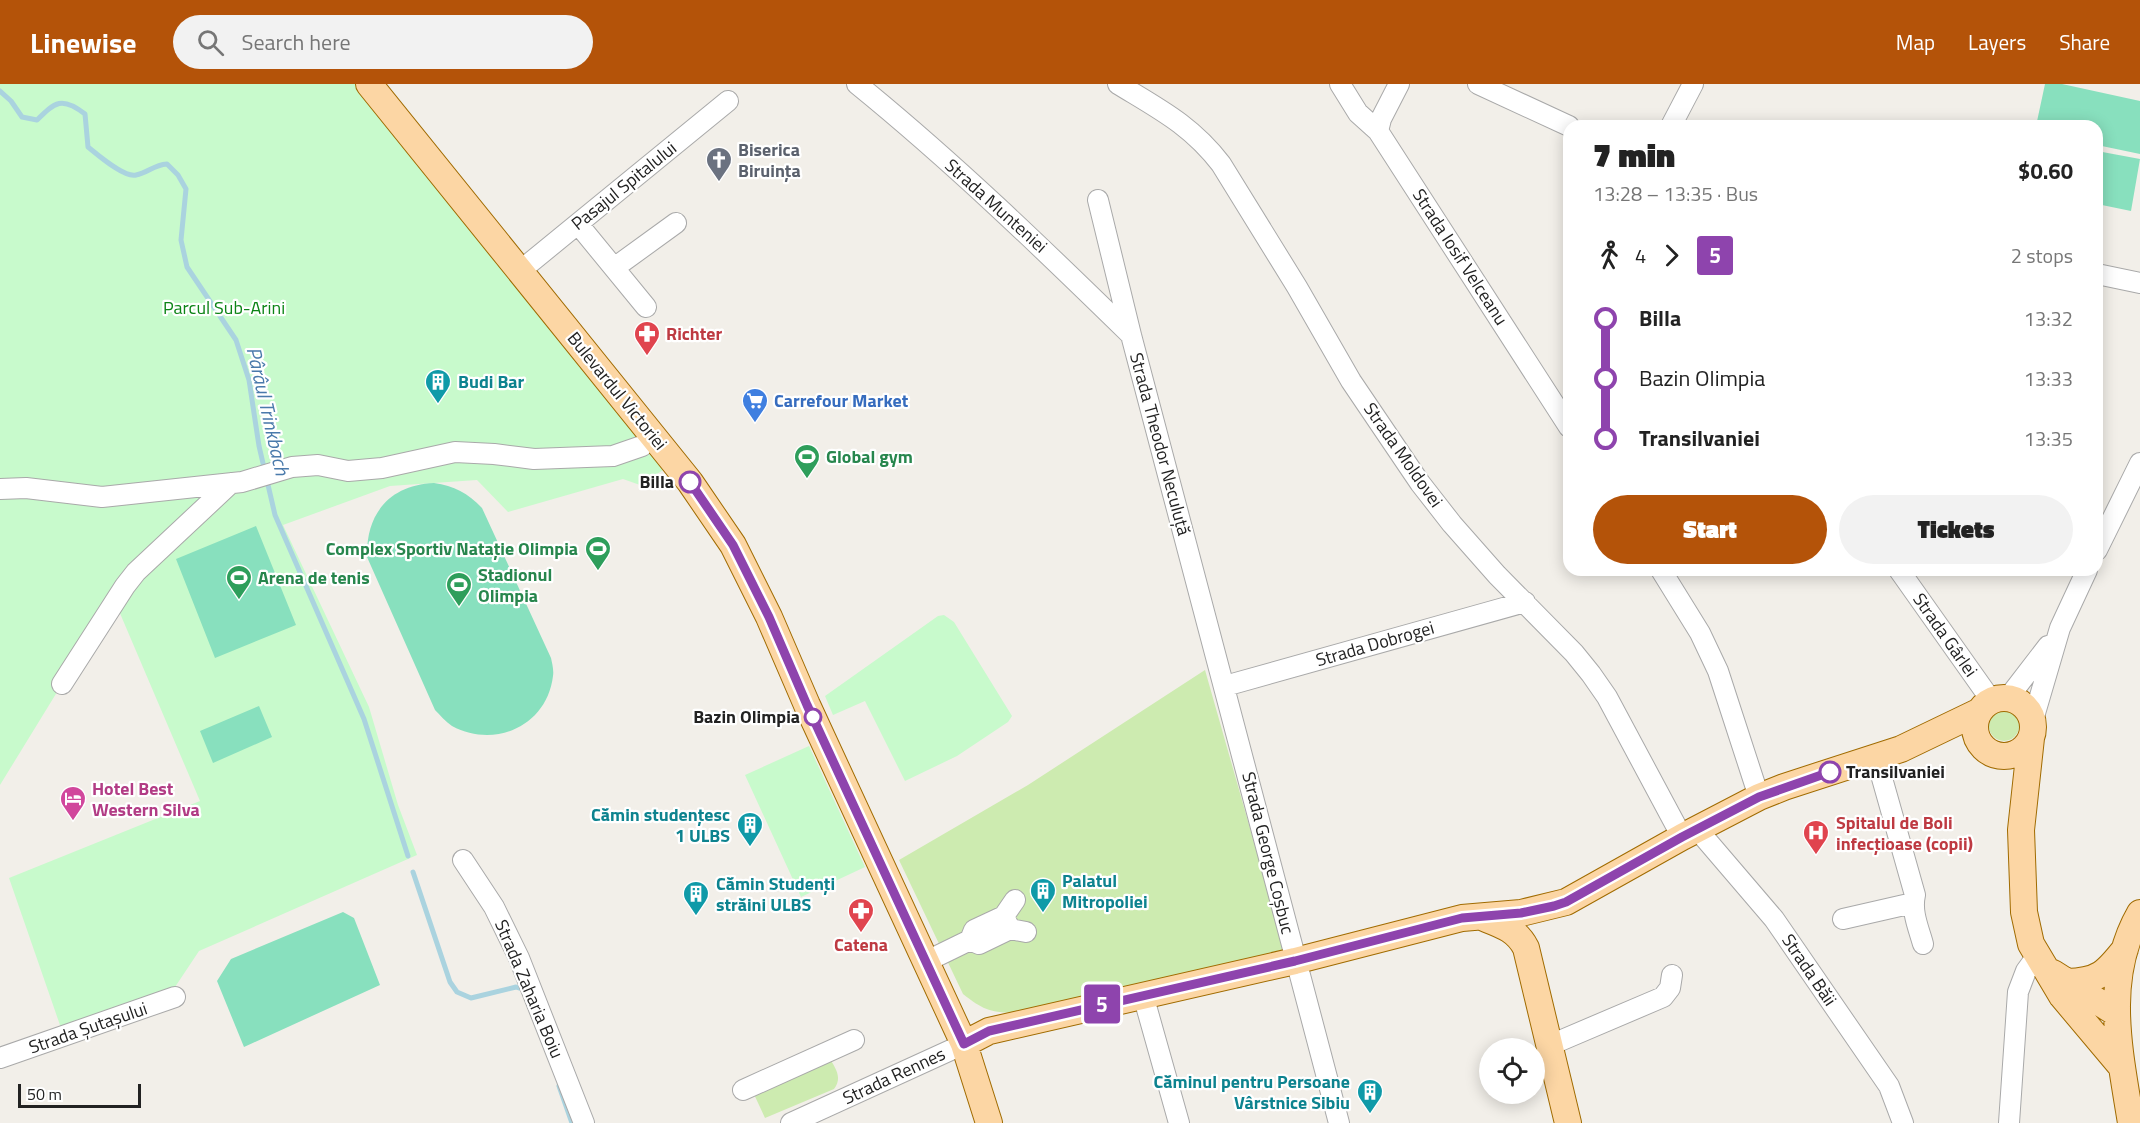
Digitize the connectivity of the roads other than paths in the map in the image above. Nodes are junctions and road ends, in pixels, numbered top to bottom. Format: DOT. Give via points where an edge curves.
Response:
graph roads {
  1 [pos="369,84"];
  2 [pos="857,84"];
  3 [pos="1118,84"];
  4 [pos="1340,84"];
  5 [pos="1399,84"];
  6 [pos="1478,84"];
  7 [pos="1693,84"];
  8 [pos="728,101"];
  9 [pos="1674,120"];
  10 [pos="1563,123"];
  11 [pos="1378,131"];
  12 [pos="1098,200"];
  13 [pos="676,223"];
  14 [pos="578,224"];
  15 [pos="614,268"];
  16 [pos="520,271"];
  17 [pos="2103,275"];
  18 [pos="2140,283"];
  19 [pos="646,307"];
  20 [pos="1131,335"];
  21 [pos="1563,418"];
  22 [pos="642,446"];
  23 [pos="2140,463"];
  24 [pos="237,482"];
  25 [pos="0,489"];
  26 [pos="2103,538"];
  27 [pos="1665,576"];
  28 [pos="1903,576"];
  29 [pos="2084,576"];
  30 [pos="1525,602"];
  31 [pos="2060,628"];
  32 [pos="62,684"];
  33 [pos="1225,686"];
  34 [pos="1992,703"];
  35 [pos="2032,729"];
  36 [pos="1901,749"];
  37 [pos="1986,750"];
  38 [pos="1876,757"];
  39 [pos="1759,797"];
  40 [pos="2021,830"];
  41 [pos="1690,833"];
  42 [pos="463,860"];
  43 [pos="1566,902"];
  44 [pos="1913,903"];
  45 [pos="2140,913"];
  46 [pos="1478,915"];
  47 [pos="1014,920"];
  48 [pos="1843,920"];
  49 [pos="1923,944"];
  50 [pos="1526,948"];
  51 [pos="2125,948"];
  52 [pos="1295,961"];
  53 [pos="925,962"];
  54 [pos="2051,969"];
  55 [pos="1672,975"];
  56 [pos="1143,995"];
  57 [pos="175,997"];
  58 [pos="2116,1013"];
  59 [pos="854,1040"];
  60 [pos="964,1044"];
  61 [pos="1548,1046"];
  62 [pos="0,1058"];
  63 [pos="2120,1065"];
  64 [pos="743,1089"];
  65 [pos="584,1123"];
  66 [pos="791,1123"];
  67 [pos="989,1123"];
  68 [pos="1179,1123"];
  69 [pos="1339,1123"];
  70 [pos="1568,1123"];
  71 [pos="1903,1123"];
  72 [pos="2009,1123"];
  73 [pos="2131,1123"];
  1 -- 16 [label="main road, Bulevardul Victoriei"];
  2 -- 20 [label="street, Strada Munteniei" via="967,178"];
  3 -- 30 [label="street, Strada Moldovei" via="1171,116 1208,146 1383,430 1452,524"];
  4 -- 11 [label="street, Strada Iosif Velceanu" via="1358,113"];
  5 -- 11 [label="street"];
  6 -- 10 [label="street"];
  7 -- 9 [label="street"];
  8 -- 14 [label="street, Pasajul Spitalului"];
  11 -- 21 [label="street, Strada Iosif Velceanu"];
  12 -- 20 [label="street, Strada Theodor Neculuță"];
  13 -- 15 [label="street"];
  14 -- 15 [label="street"];
  14 -- 16 [label="street, Pasajul Spitalului"];
  15 -- 19 [label="street"];
  16 -- 53 [label="main road, Bulevardul Victoriei" via="690,482 733,545"];
  17 -- 18 [label="street"];
  20 -- 33 [label="street, Strada Theodor Neculuță"];
  22 -- 24 [label="street" via="613,456 534,459 455,452 382,468 348,471 318,465 292,467"];
  23 -- 26 [label="street"];
  24 -- 25 [label="street" via="102,498 26,488"];
  24 -- 32 [label="street" via="136,572"];
  27 -- 39 [label="street" via="1718,671"];
  28 -- 34 [label="street, Strada Gârlei"];
  29 -- 31 [label="street"];
  30 -- 33 [label="street, Strada Dobrogei"];
  30 -- 41 [label="street, Strada Moldovei" via="1574,652 1607,697"];
  31 -- 34 [label="street" via="2039,660"];
  31 -- 35 [label="street"];
  33 -- 52 [label="street, Strada George Coșbuc"];
  34 -- 35 [label="main road" via="2024,705"];
  34 -- 36 [label="main road"];
  34 -- 37 [label="main road" via="1975,721 1975,730"];
  35 -- 37 [label="main road" via="2026,747 2018,753 1999,756"];
  35 -- 40 [label="main road"];
  36 -- 37 [label="main road" via="1956,744"];
  36 -- 38 [label="main road"];
  37 -- 40 [label="main road" via="2009,781"];
  38 -- 39 [label="main road"];
  38 -- 44 [label="street" via="1915,896"];
  39 -- 41 [label="main road"];
  40 -- 54 [label="main road" via="2024,912 2031,944"];
  41 -- 43 [label="main road"];
  41 -- 71 [label="street, Strada Băii" via="1774,918 1889,1086"];
  42 -- 65 [label="street, Strada Zaharia Boiu" via="494,907 519,958"];
  43 -- 46 [label="main road" via="1530,911"];
  43 -- 50 [label="main road" via="1539,928"];
  44 -- 48 [label="street"];
  44 -- 49 [label="street"];
  45 -- 51 [label="main road"];
  46 -- 50 [label="main road" via="1514,931"];
  46 -- 52 [label="main road"];
  47 -- 53 [label="street" via="974,930 970,940"];
  50 -- 61 [label="main road"];
  51 -- 54 [label="main road" via="2095,979"];
  51 -- 58 [label="main road"];
  52 -- 56 [label="main road"];
  52 -- 69 [label="street, Strada George Coșbuc"];
  53 -- 60 [label="main road, Bulevardul Victoriei"];
  54 -- 58 [label="main road"];
  54 -- 63 [label="main road" via="2062,996"];
  54 -- 72 [label="street" via="2023,977 2018,992"];
  55 -- 61 [label="street" via="1670,988 1663,997"];
  56 -- 60 [label="main road" via="989,1031"];
  56 -- 68 [label="street"];
  57 -- 62 [label="street, Strada Șutașului"];
  58 -- 63 [label="main road"];
  59 -- 64 [label="street"];
  60 -- 66 [label="street, Strada Rennes"];
  60 -- 67 [label="main road, Bulevardul Victoriei"];
  61 -- 70 [label="main road"];
  63 -- 73 [label="main road"];
}
